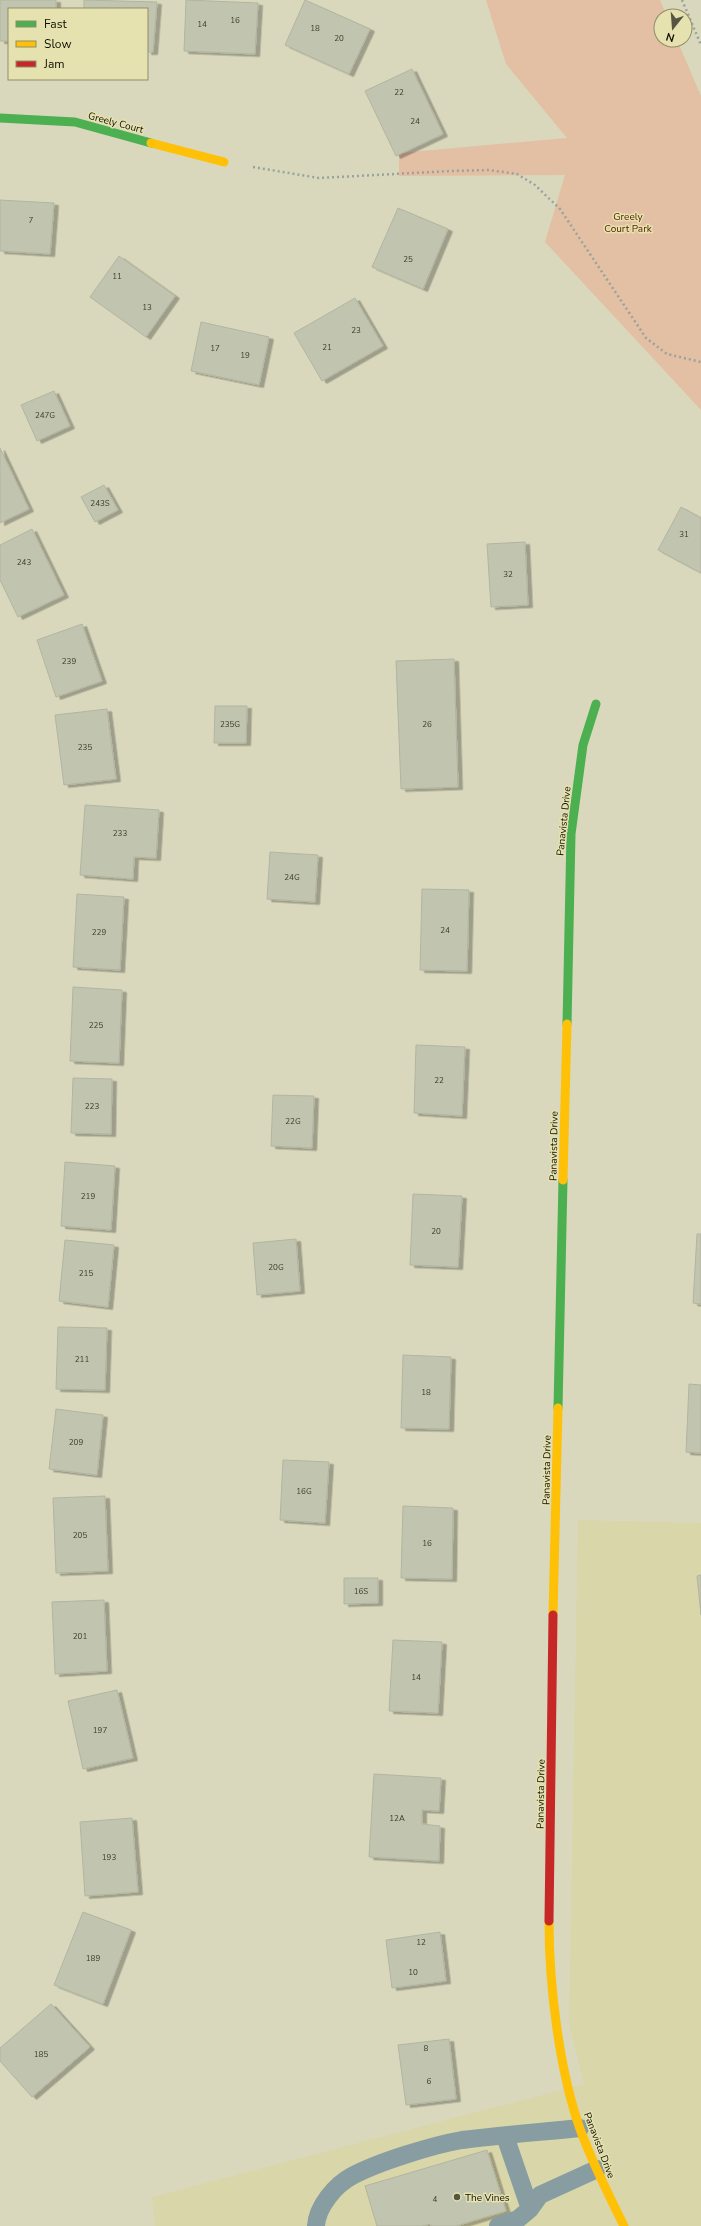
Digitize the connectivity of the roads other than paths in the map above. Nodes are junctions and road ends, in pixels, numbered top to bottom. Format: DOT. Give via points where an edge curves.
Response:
graph roads {
  1 [pos="0,118"];
  2 [pos="224,162"];
  3 [pos="596,704"];
  4 [pos="580,2128"];
  5 [pos="506,2136"];
  6 [pos="597,2170"];
  7 [pos="530,2209"];
  8 [pos="316,2226"];
  9 [pos="498,2226"];
  10 [pos="624,2226"];
  1 -- 2 [label="street, Greely Court" via="75,122"];
  3 -- 4 [label="street, Panavista Drive" via="583,745 571,834 553,1608 549,1953 562,2060"];
  4 -- 5 [label="lane"];
  4 -- 6 [label="street, Panavista Drive"];
  5 -- 7 [label="lane"];
  5 -- 8 [label="lane" via="445,2145 407,2155 351,2176 329,2196 316,2217"];
  6 -- 7 [label="lane" via="540,2195"];
  6 -- 10 [label="street, Panavista Drive"];
  7 -- 9 [label="lane" via="518,2219"];
}
